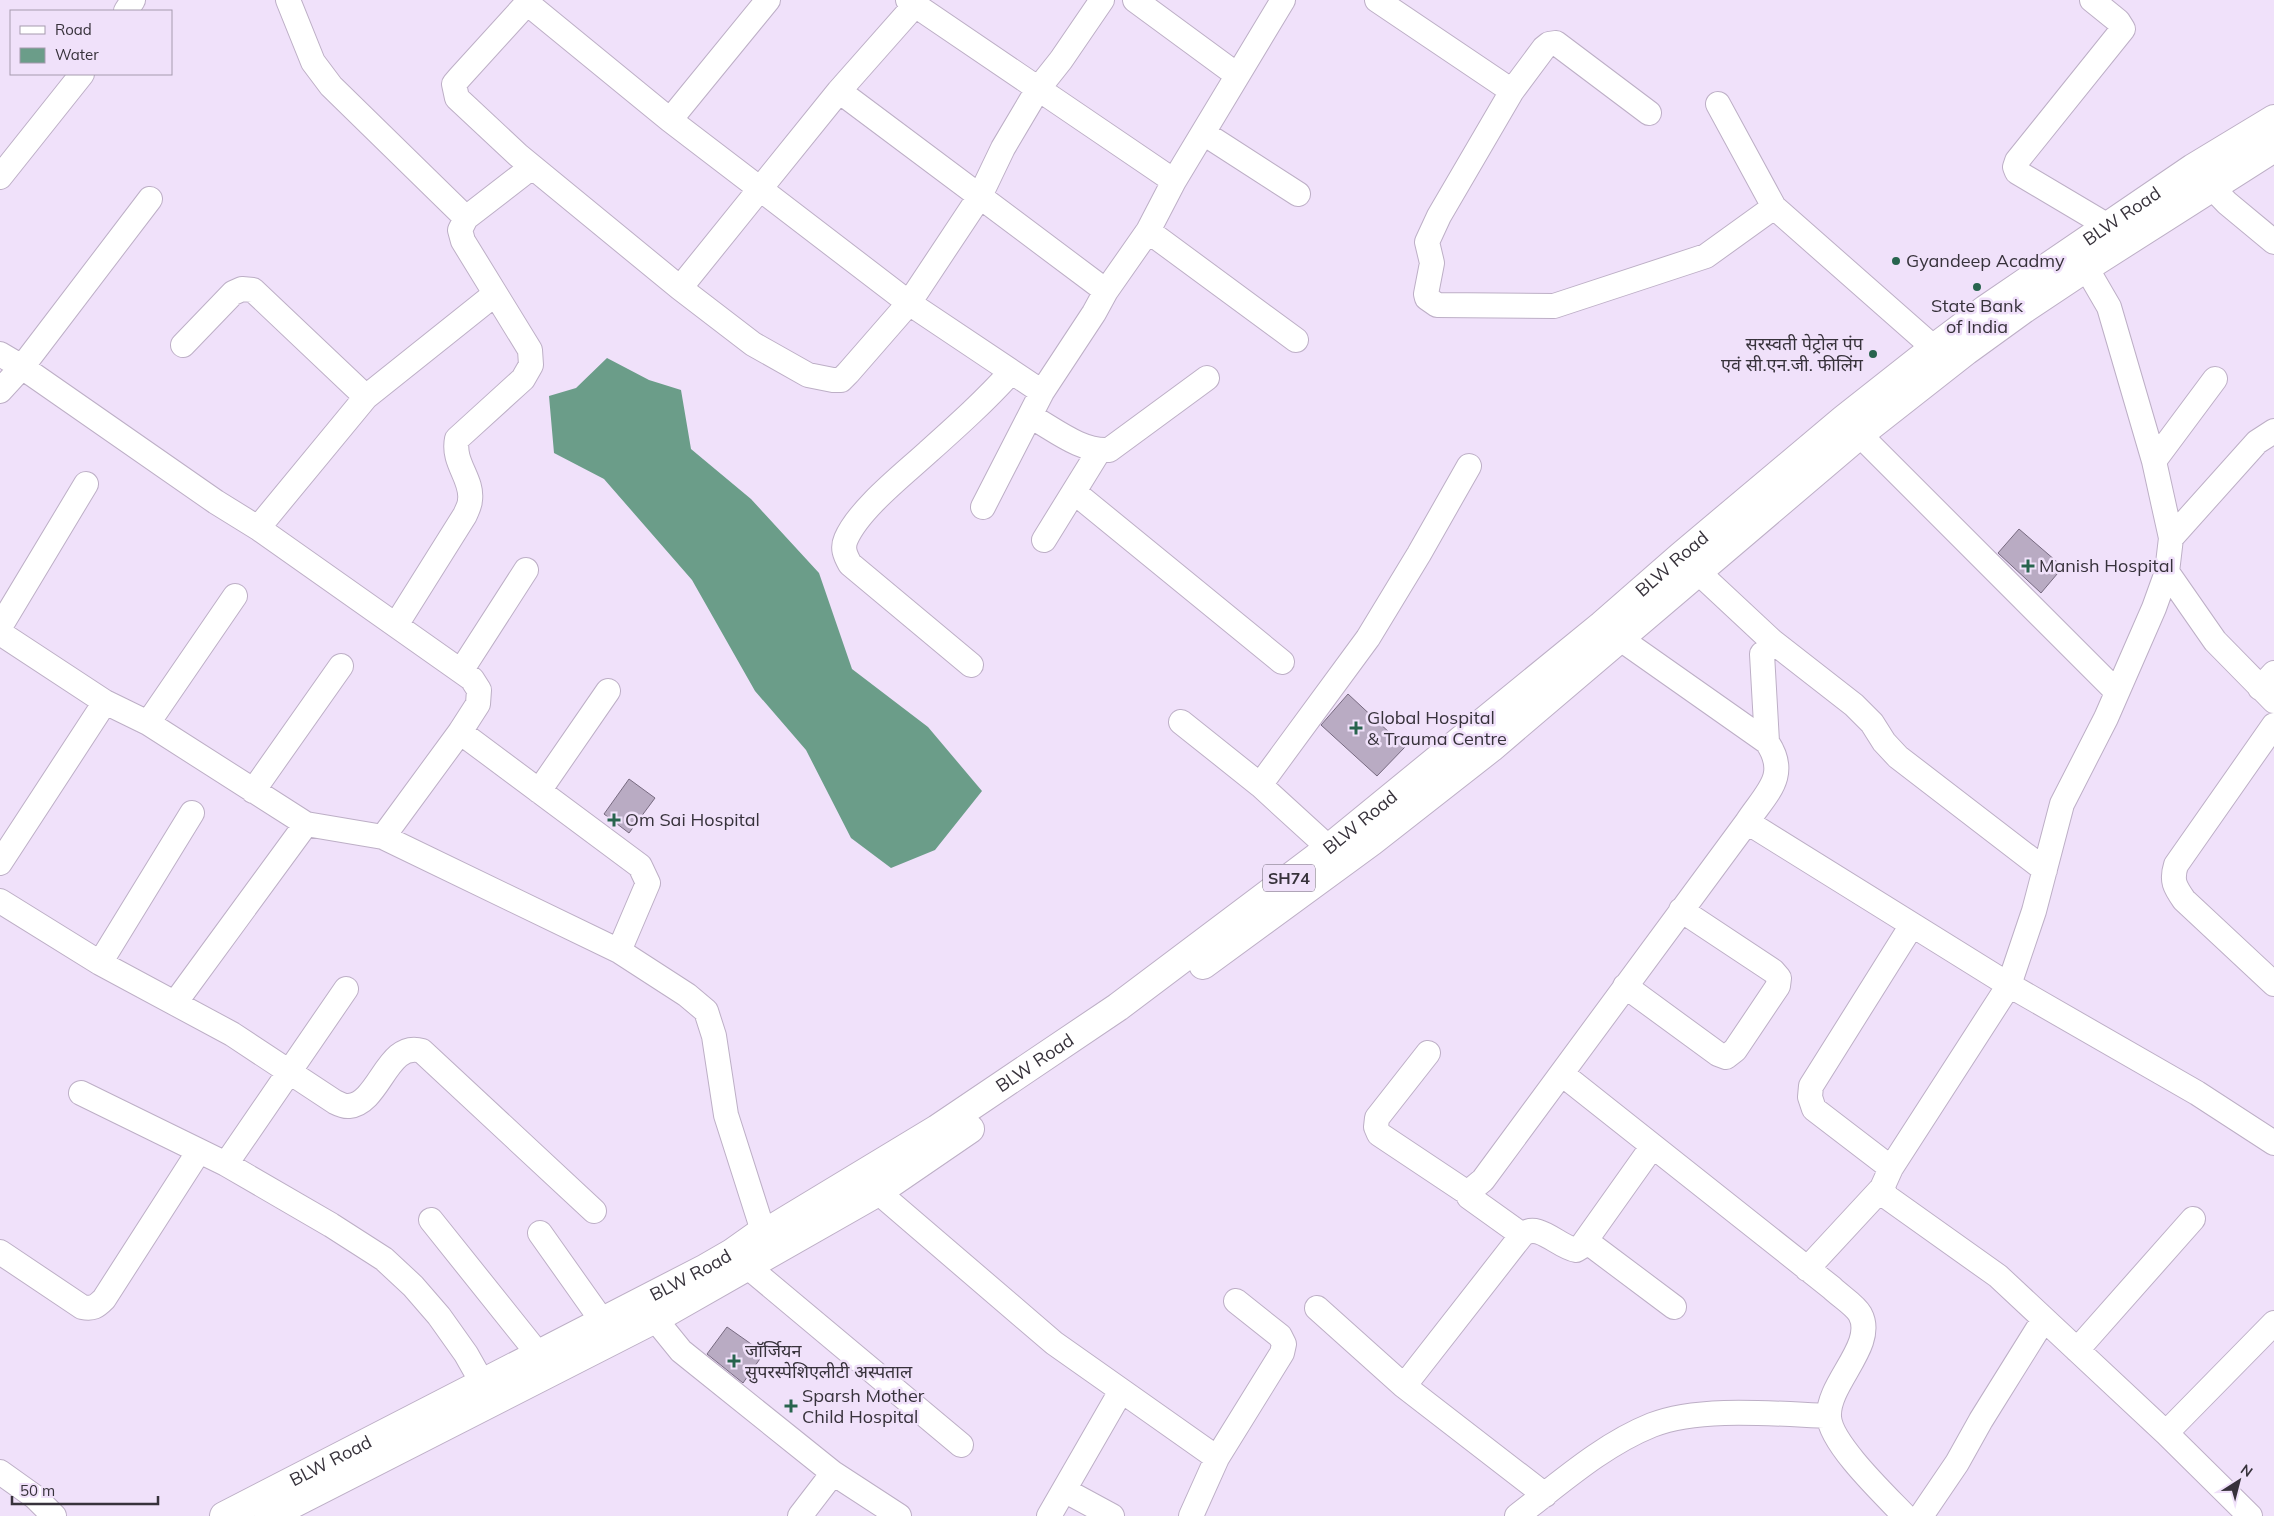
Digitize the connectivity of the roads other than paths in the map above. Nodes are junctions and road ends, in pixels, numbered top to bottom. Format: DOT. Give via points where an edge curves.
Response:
graph roads {
  1 [pos="288,0"];
  2 [pos="768,0"];
  3 [pos="1102,0"];
  4 [pos="1135,0"];
  5 [pos="1282,0"];
  6 [pos="1377,0"];
  7 [pos="2092,0"];
  8 [pos="528,2"];
  9 [pos="912,2"];
  10 [pos="81,75"];
  11 [pos="1238,75"];
  12 [pos="1038,89"];
  13 [pos="839,91"];
  14 [pos="1512,91"];
  15 [pos="1718,104"];
  16 [pos="1649,114"];
  17 [pos="2274,119"];
  18 [pos="670,120"];
  19 [pos="1205,134"];
  20 [pos="2274,148"];
  21 [pos="532,166"];
  22 [pos="0,177"];
  23 [pos="2202,177"];
  24 [pos="1174,181"];
  25 [pos="760,189"];
  26 [pos="1298,194"];
  27 [pos="980,196"];
  28 [pos="150,199"];
  29 [pos="1774,208"];
  30 [pos="466,218"];
  31 [pos="2108,226"];
  32 [pos="1148,231"];
  33 [pos="2274,242"];
  34 [pos="2080,258"];
  35 [pos="680,288"];
  36 [pos="1106,291"];
  37 [pos="495,294"];
  38 [pos="909,303"];
  39 [pos="1296,340"];
  40 [pos="183,345"];
  41 [pos="1934,348"];
  42 [pos="0,354"];
  43 [pos="22,367"];
  44 [pos="1011,372"];
  45 [pos="1207,378"];
  46 [pos="2215,380"];
  47 [pos="0,391"];
  48 [pos="1042,392"];
  49 [pos="366,397"];
  50 [pos="1030,416"];
  51 [pos="1852,427"];
  52 [pos="2274,431"];
  53 [pos="1099,451"];
  54 [pos="2154,461"];
  55 [pos="1469,466"];
  56 [pos="86,484"];
  57 [pos="1074,492"];
  58 [pos="983,507"];
  59 [pos="258,528"];
  60 [pos="2171,538"];
  61 [pos="1044,540"];
  62 [pos="526,570"];
  63 [pos="1698,572"];
  64 [pos="2167,572"];
  65 [pos="235,596"];
  66 [pos="396,625"];
  67 [pos="0,627"];
  68 [pos="1610,632"];
  69 [pos="0,633"];
  70 [pos="1762,654"];
  71 [pos="1282,662"];
  72 [pos="971,665"];
  73 [pos="341,666"];
  74 [pos="461,671"];
  75 [pos="2269,687"];
  76 [pos="608,691"];
  77 [pos="2117,692"];
  78 [pos="105,702"];
  79 [pos="1181,722"];
  80 [pos="148,723"];
  81 [pos="2274,725"];
  82 [pos="460,732"];
  83 [pos="1767,742"];
  84 [pos="1260,785"];
  85 [pos="253,791"];
  86 [pos="539,791"];
  87 [pos="192,813"];
  88 [pos="1747,822"];
  89 [pos="306,824"];
  90 [pos="384,837"];
  91 [pos="1329,848"];
  92 [pos="2,855"];
  93 [pos="2045,870"];
  94 [pos="0,901"];
  95 [pos="1681,910"];
  96 [pos="1912,925"];
  97 [pos="619,951"];
  98 [pos="100,963"];
  99 [pos="2274,984"];
  100 [pos="2009,985"];
  101 [pos="1626,986"];
  102 [pos="346,988"];
  103 [pos="175,1003"];
  104 [pos="1428,1053"];
  105 [pos="291,1071"];
  106 [pos="1562,1074"];
  107 [pos="81,1093"];
  108 [pos="2274,1143"];
  109 [pos="1652,1148"];
  110 [pos="199,1151"];
  111 [pos="226,1164"];
  112 [pos="1887,1178"];
  113 [pos="859,1194"];
  114 [pos="1469,1197"];
  115 [pos="594,1211"];
  116 [pos="2193,1219"];
  117 [pos="431,1220"];
  118 [pos="763,1231"];
  119 [pos="540,1232"];
  120 [pos="1522,1235"];
  121 [pos="1586,1240"];
  122 [pos="0,1252"];
  123 [pos="747,1266"];
  124 [pos="1807,1269"];
  125 [pos="703,1280"];
  126 [pos="1236,1301"];
  127 [pos="1674,1307"];
  128 [pos="1317,1308"];
  129 [pos="655,1319"];
  130 [pos="2044,1319"];
  131 [pos="603,1322"];
  132 [pos="2274,1323"];
  133 [pos="2077,1350"];
  134 [pos="539,1355"];
  135 [pos="517,1378"];
  136 [pos="483,1384"];
  137 [pos="1404,1386"];
  138 [pos="1121,1391"];
  139 [pos="1829,1416"];
  140 [pos="2166,1433"];
  141 [pos="961,1445"];
  142 [pos="1217,1458"];
  143 [pos="0,1472"];
  144 [pos="834,1473"];
  145 [pos="1064,1490"];
  146 [pos="1545,1495"];
  147 [pos="54,1516"];
  148 [pos="224,1516"];
  149 [pos="268,1516"];
  150 [pos="800,1516"];
  151 [pos="899,1516"];
  152 [pos="1049,1516"];
  153 [pos="1112,1516"];
  154 [pos="1191,1516"];
  155 [pos="1516,1516"];
  156 [pos="1905,1516"];
  157 [pos="1921,1516"];
  158 [pos="2250,1516"];
  1 -- 30 [label="street" via="313,62 331,86"];
  2 -- 18 [label="street"];
  3 -- 12 [label="street"];
  4 -- 11 [label="street"];
  5 -- 11 [label="street"];
  6 -- 14 [label="street"];
  7 -- 31 [label="street" via="2118,21 2123,30 2016,161 2015,167 2017,172"];
  8 -- 18 [label="street"];
  8 -- 21 [label="street" via="460,76 454,84 454,91 457,98"];
  9 -- 12 [label="street"];
  9 -- 13 [label="street"];
  10 -- 22 [label="street"];
  11 -- 19 [label="street"];
  12 -- 24 [label="street"];
  12 -- 27 [label="street" via="1003,148"];
  13 -- 25 [label="street"];
  13 -- 27 [label="street"];
  14 -- 16 [label="street" via="1544,48 1556,44"];
  14 -- 29 [label="street" via="1427,242 1432,263 1426,294 1432,303 1554,306 1706,256"];
  15 -- 29 [label="street"];
  17 -- 23 [label="main road, BLW Road / SH74"];
  18 -- 25 [label="street"];
  19 -- 24 [label="street"];
  19 -- 26 [label="street"];
  20 -- 23 [label="main road, SH74"];
  21 -- 30 [label="street"];
  21 -- 35 [label="street"];
  23 -- 31 [label="main road, BLW Road / SH74"];
  23 -- 33 [label="street" via="2227,203"];
  23 -- 34 [label="main road, SH74"];
  24 -- 32 [label="street"];
  25 -- 35 [label="street"];
  25 -- 38 [label="street"];
  27 -- 36 [label="street"];
  27 -- 38 [label="street"];
  28 -- 43 [label="street"];
  29 -- 41 [label="street"];
  30 -- 37 [label="street" via="460,230 463,241"];
  31 -- 34 [label="main road, BLW Road / SH74"];
  32 -- 36 [label="street"];
  32 -- 39 [label="street"];
  34 -- 41 [label="main road, BLW Road / SH74"];
  34 -- 51 [label="main road, SH74" via="2024,309"];
  34 -- 54 [label="street" via="2109,307"];
  35 -- 38 [label="street" via="753,344 808,375 833,380 841,380 848,373"];
  36 -- 48 [label="street"];
  37 -- 49 [label="street"];
  37 -- 66 [label="street" via="530,350 531,365 523,379 457,439 454,450 471,499 465,515"];
  38 -- 44 [label="street"];
  40 -- 49 [label="street" via="233,293 242,289 253,290"];
  41 -- 51 [label="main road, BLW Road / SH74"];
  42 -- 43 [label="street"];
  43 -- 47 [label="street"];
  43 -- 59 [label="street"];
  44 -- 48 [label="street"];
  44 -- 72 [label="street" via="980,407 890,486 853,526 845,541 844,552 850,564"];
  45 -- 53 [label="street" via="1109,450"];
  46 -- 54 [label="street"];
  48 -- 50 [label="street"];
  49 -- 59 [label="street"];
  50 -- 53 [label="street"];
  50 -- 58 [label="street"];
  51 -- 63 [label="main road, SH74"];
  51 -- 68 [label="main road, BLW Road / SH74" via="1681,556"];
  51 -- 77 [label="street"];
  52 -- 60 [label="street" via="2257,442"];
  53 -- 57 [label="street"];
  54 -- 60 [label="street"];
  55 -- 84 [label="street" via="1368,638"];
  56 -- 67 [label="street"];
  57 -- 61 [label="street"];
  57 -- 71 [label="street"];
  59 -- 66 [label="street"];
  60 -- 64 [label="street"];
  62 -- 74 [label="street"];
  63 -- 68 [label="main road, SH74"];
  63 -- 93 [label="street" via="1772,641 1854,705 1898,757"];
  64 -- 75 [label="street" via="2216,641"];
  64 -- 77 [label="street"];
  65 -- 80 [label="street"];
  66 -- 74 [label="street"];
  68 -- 83 [label="street"];
  68 -- 91 [label="main road, BLW Road / SH74"];
  68 -- 113 [label="main road, SH74" via="1491,748 1371,842 1094,1045"];
  69 -- 78 [label="street"];
  70 -- 83 [label="street"];
  73 -- 85 [label="street"];
  74 -- 82 [label="street" via="479,690 478,704"];
  76 -- 86 [label="street"];
  77 -- 93 [label="street" via="2062,804"];
  78 -- 80 [label="street"];
  78 -- 92 [label="street"];
  79 -- 84 [label="street"];
  80 -- 85 [label="street"];
  81 -- 99 [label="street" via="2176,865 2173,874 2174,886 2184,900"];
  82 -- 86 [label="street"];
  82 -- 90 [label="street"];
  83 -- 88 [label="street" via="1776,754 1776,778"];
  84 -- 91 [label="street"];
  85 -- 89 [label="street"];
  86 -- 97 [label="street" via="640,866 646,874 648,884"];
  87 -- 98 [label="street"];
  88 -- 95 [label="street"];
  88 -- 96 [label="street"];
  89 -- 90 [label="street"];
  89 -- 103 [label="street"];
  90 -- 97 [label="street"];
  91 -- 113 [label="main road, BLW Road / SH74" via="1118,1006 937,1129"];
  93 -- 100 [label="street"];
  94 -- 98 [label="street"];
  95 -- 101 [label="street"];
  95 -- 101 [label="street" via="1773,970 1779,978 1778,986 1735,1050 1726,1056 1718,1054"];
  96 -- 100 [label="street"];
  96 -- 112 [label="street" via="1811,1086 1814,1109"];
  97 -- 118 [label="street" via="706,1011 714,1036 726,1115"];
  98 -- 103 [label="street"];
  100 -- 108 [label="street" via="2197,1093"];
  100 -- 112 [label="street"];
  101 -- 106 [label="street"];
  102 -- 105 [label="street"];
  103 -- 105 [label="street"];
  104 -- 106 [label="street" via="1377,1118 1376,1127 1379,1134 1463,1190 1471,1190 1483,1180"];
  105 -- 111 [label="street"];
  105 -- 115 [label="street" via="335,1102 348,1107 361,1103 401,1053 414,1049 422,1051"];
  106 -- 109 [label="street"];
  107 -- 110 [label="street"];
  109 -- 121 [label="street"];
  109 -- 124 [label="street"];
  110 -- 111 [label="street"];
  110 -- 122 [label="street" via="96,1307 82,1307"];
  111 -- 136 [label="street" via="384,1259 439,1316"];
  112 -- 124 [label="street"];
  112 -- 130 [label="street" via="1887,1197 1998,1276"];
  113 -- 118 [label="main road, BLW Road / SH74"];
  113 -- 123 [label="main road, SH74"];
  113 -- 138 [label="street"];
  114 -- 120 [label="street"];
  116 -- 133 [label="street"];
  117 -- 134 [label="street"];
  118 -- 125 [label="main road, BLW Road / SH74"];
  119 -- 131 [label="street"];
  120 -- 121 [label="street" via="1535,1229 1568,1249 1576,1250"];
  120 -- 137 [label="street"];
  121 -- 127 [label="street"];
  123 -- 125 [label="main road, SH74"];
  123 -- 141 [label="street"];
  124 -- 139 [label="street" via="1860,1313 1864,1326 1863,1338 1836,1388"];
  125 -- 129 [label="main road, SH74"];
  125 -- 131 [label="main road, BLW Road / SH74"];
  126 -- 142 [label="street" via="1280,1336 1284,1344 1282,1353"];
  128 -- 137 [label="street"];
  129 -- 135 [label="main road, SH74"];
  129 -- 144 [label="street" via="681,1350"];
  130 -- 133 [label="street"];
  130 -- 157 [label="street"];
  131 -- 134 [label="main road, BLW Road / SH74"];
  132 -- 140 [label="street"];
  133 -- 140 [label="street"];
  134 -- 135 [label="main road, BLW Road / SH74"];
  135 -- 136 [label="main road, BLW Road / SH74"];
  135 -- 149 [label="main road, SH74"];
  136 -- 148 [label="main road, BLW Road / SH74"];
  137 -- 146 [label="street"];
  138 -- 142 [label="street"];
  138 -- 145 [label="street"];
  139 -- 146 [label="street" via="1732,1413 1690,1416 1653,1424 1627,1437"];
  139 -- 156 [label="street" via="1848,1453"];
  140 -- 158 [label="street"];
  142 -- 154 [label="street"];
  143 -- 147 [label="street"];
  144 -- 150 [label="street"];
  144 -- 151 [label="street"];
  145 -- 152 [label="street"];
  145 -- 153 [label="street"];
  146 -- 155 [label="street"];
}
